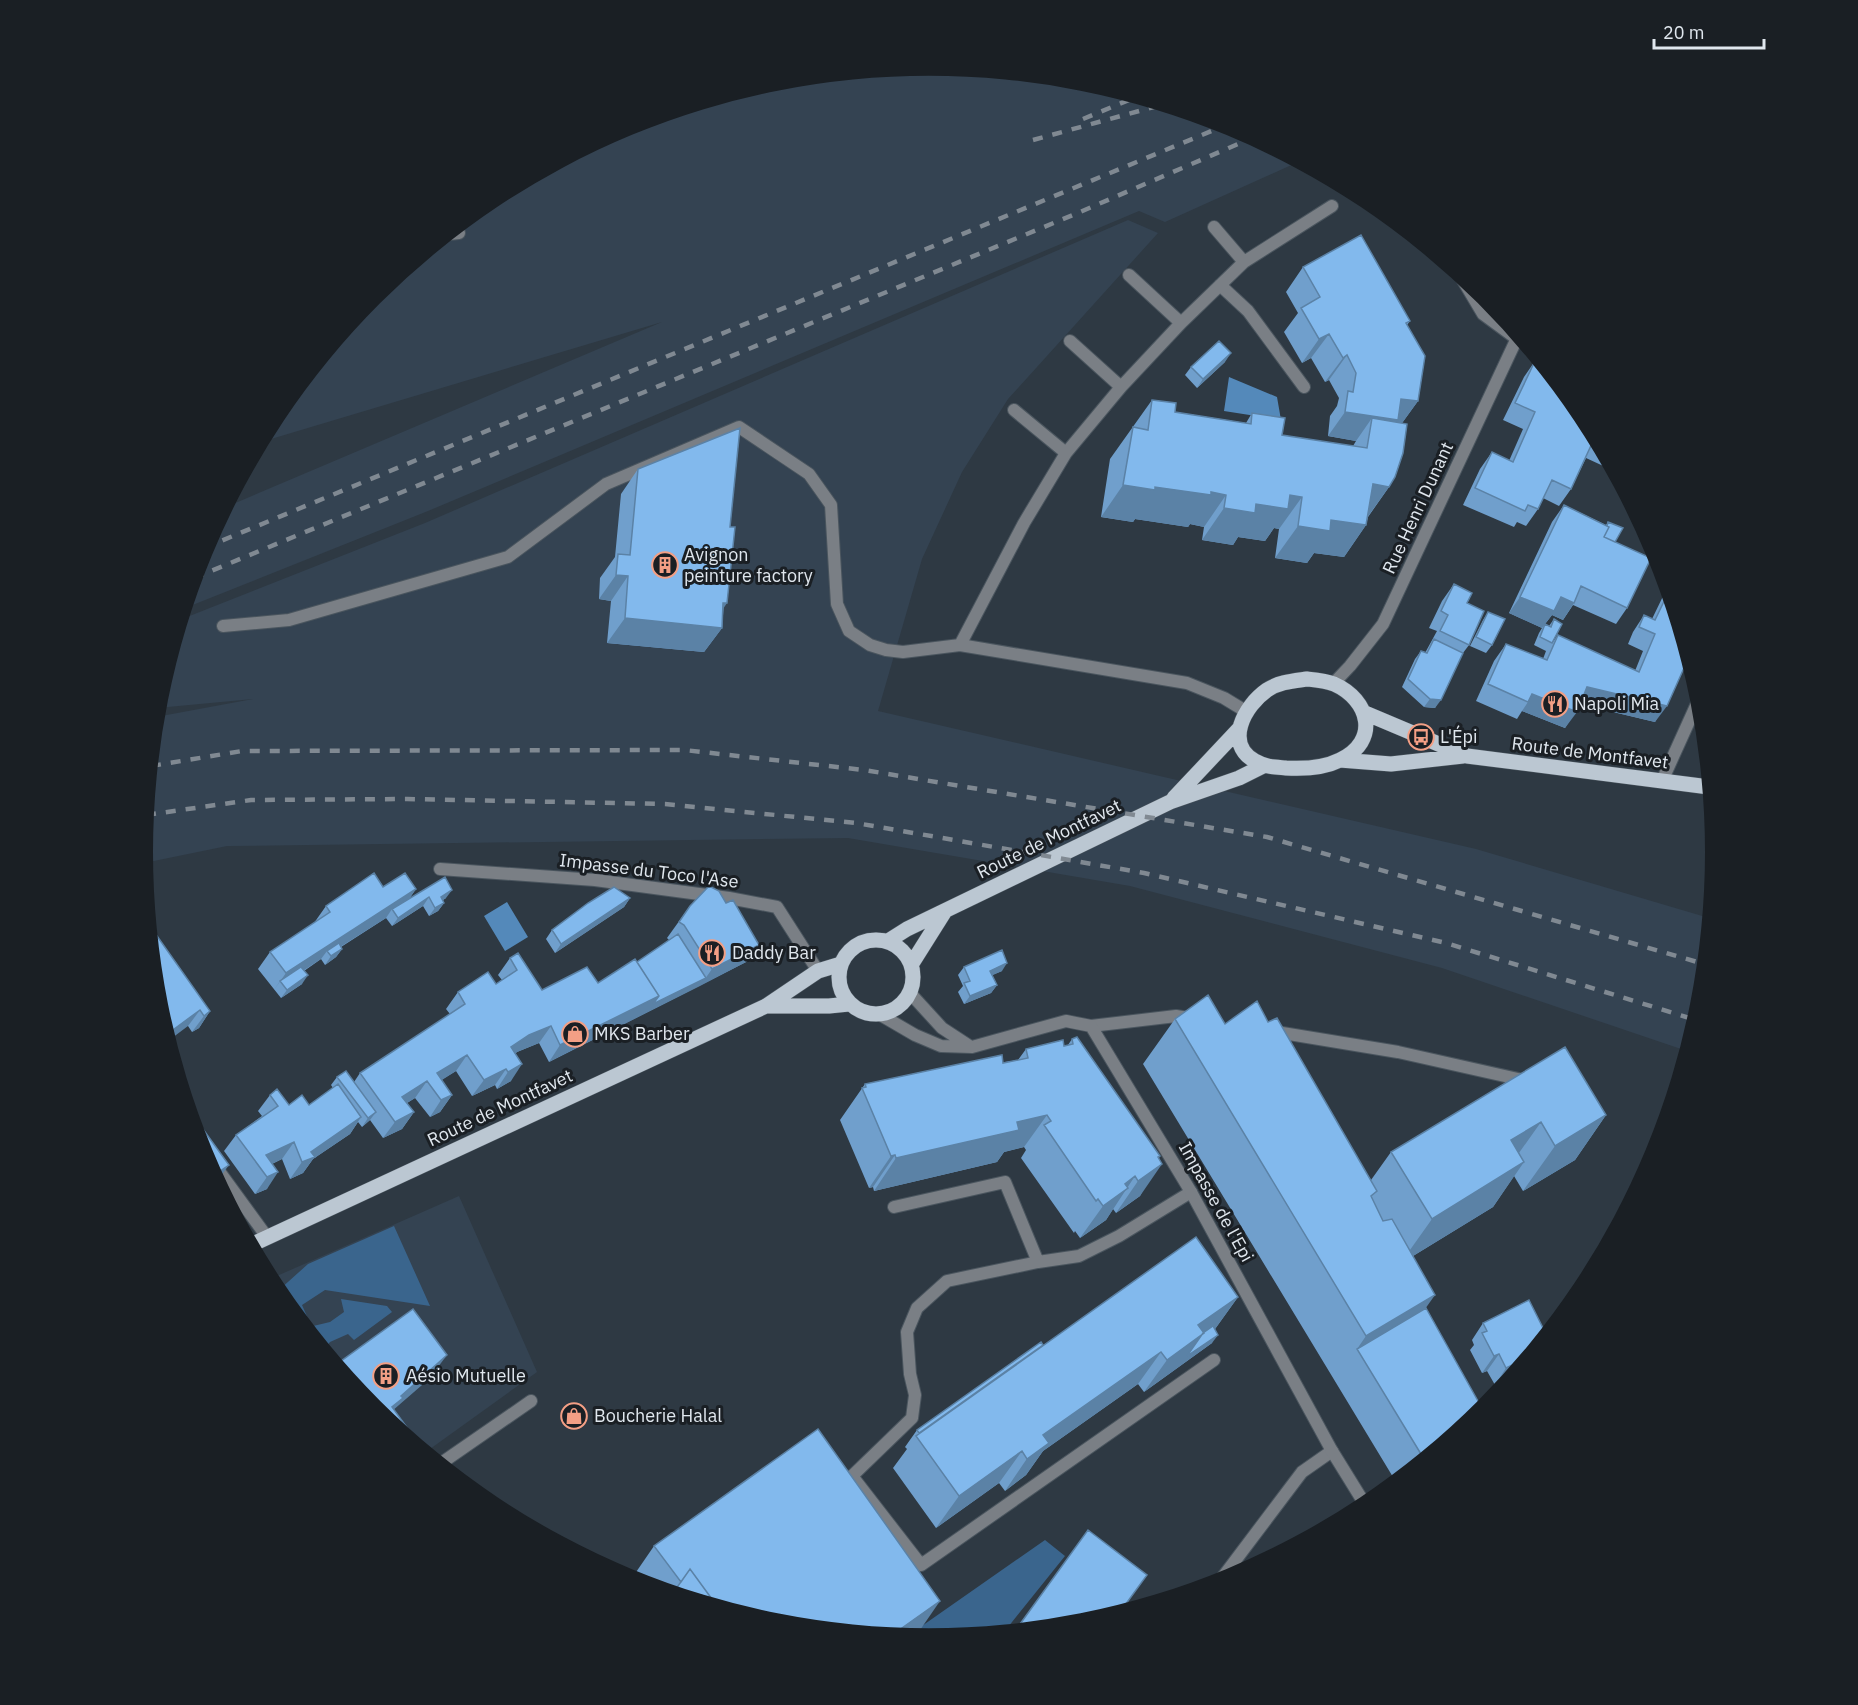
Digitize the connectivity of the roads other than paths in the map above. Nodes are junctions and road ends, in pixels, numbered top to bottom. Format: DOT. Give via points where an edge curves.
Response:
graph roads {
  1 [pos="1332,206"];
  2 [pos="1214,227"];
  3 [pos="1244,262"];
  4 [pos="1129,275"];
  5 [pos="1220,285"];
  6 [pos="1476,302"];
  7 [pos="1495,322"];
  8 [pos="1180,323"];
  9 [pos="1070,341"];
  10 [pos="1514,344"];
  11 [pos="1120,387"];
  12 [pos="1304,387"];
  13 [pos="1014,410"];
  14 [pos="1065,453"];
  15 [pos="223,626"];
  16 [pos="960,645"];
  17 [pos="1333,684"];
  18 [pos="1247,712"];
  19 [pos="1365,713"];
  20 [pos="1692,714"];
  21 [pos="1239,729"];
  22 [pos="1467,756"];
  23 [pos="1340,760"];
  24 [pos="1263,766"];
  25 [pos="1662,781"];
  26 [pos="1702,787"];
  27 [pos="1170,802"];
  28 [pos="440,869"];
  29 [pos="945,911"];
  30 [pos="888,941"];
  31 [pos="840,963"];
  32 [pos="911,965"];
  33 [pos="818,971"];
  34 [pos="910,993"];
  35 [pos="849,1004"];
  36 [pos="766,1006"];
  37 [pos="879,1014"];
  38 [pos="1211,1022"];
  39 [pos="1091,1026"];
  40 [pos="1258,1029"];
  41 [pos="972,1047"];
  42 [pos="1542,1084"];
  43 [pos="227,1182"];
  44 [pos="1191,1192"];
  45 [pos="894,1207"];
  46 [pos="267,1238"];
  47 [pos="258,1242"];
  48 [pos="1038,1262"];
  49 [pos="1214,1360"];
  50 [pos="531,1401"];
  51 [pos="1332,1451"];
  52 [pos="446,1460"];
  53 [pos="1361,1497"];
  54 [pos="1232,1566"];
  1 -- 3 [label="street"];
  2 -- 3 [label="street"];
  3 -- 5 [label="street"];
  4 -- 8 [label="street"];
  5 -- 8 [label="street"];
  5 -- 12 [label="street" via="1248,311"];
  6 -- 7 [label="street"];
  8 -- 11 [label="street"];
  9 -- 11 [label="street"];
  10 -- 17 [label="street, Rue Henri Dunant" via="1383,624"];
  11 -- 14 [label="street"];
  13 -- 14 [label="street"];
  14 -- 16 [label="street"];
  15 -- 16 [label="street" via="289,620 508,557 606,484 739,427 810,474 831,505 837,604 849,631 886,650 903,652"];
  16 -- 18 [label="street" via="1187,683"];
  17 -- 18 [label="main road" via="1307,679 1283,683 1267,690"];
  17 -- 19 [label="main road" via="1357,699"];
  18 -- 21 [label="main road"];
  19 -- 22 [label="main road, Route de Montfavet"];
  19 -- 23 [label="main road" via="1364,737 1356,750"];
  20 -- 25 [label="street"];
  21 -- 24 [label="main road" via="1242,749"];
  21 -- 27 [label="main road, Route de Montfavet"];
  22 -- 23 [label="main road, Route de Montfavet" via="1391,764"];
  22 -- 25 [label="main road, Route de Montfavet"];
  23 -- 24 [label="main road" via="1312,768"];
  24 -- 27 [label="main road, Route de Montfavet"];
  25 -- 26 [label="main road, Route de Montfavet"];
  27 -- 29 [label="main road, Route de Montfavet"];
  28 -- 33 [label="street, Impasse du Toco l'Ase" via="595,880 777,907"];
  29 -- 30 [label="main road, Route de Montfavet"];
  29 -- 32 [label="main road"];
  30 -- 31 [label="main road" via="873,939 860,943"];
  30 -- 32 [label="main road" via="903,950"];
  31 -- 33 [label="main road, Route de Montfavet"];
  31 -- 35 [label="main road" via="840,992"];
  32 -- 34 [label="main road" via="914,979"];
  33 -- 36 [label="main road, Route de Montfavet"];
  34 -- 37 [label="main road" via="897,1008"];
  34 -- 41 [label="street" via="942,1028"];
  35 -- 36 [label="main road, Route de Montfavet"];
  35 -- 37 [label="main road" via="863,1012"];
  36 -- 46 [label="main road, Route de Montfavet"];
  37 -- 41 [label="street" via="940,1046"];
  38 -- 39 [label="street" via="1176,1016"];
  39 -- 41 [label="street" via="1066,1021"];
  39 -- 44 [label="street, Impasse de l'Epi"];
  40 -- 42 [label="street" via="1398,1052"];
  43 -- 46 [label="street"];
  44 -- 48 [label="street" via="1079,1256"];
  44 -- 51 [label="street, Impasse de l'Epi"];
  45 -- 48 [label="street" via="1005,1182"];
  46 -- 47 [label="main road, Route de Montfavet"];
  48 -- 49 [label="street" via="947,1281 917,1308 907,1332 915,1395 912,1418 852,1476 921,1565"];
  50 -- 52 [label="street"];
  51 -- 53 [label="street, Impasse de l'Epi"];
  51 -- 54 [label="street" via="1302,1472"];
}
